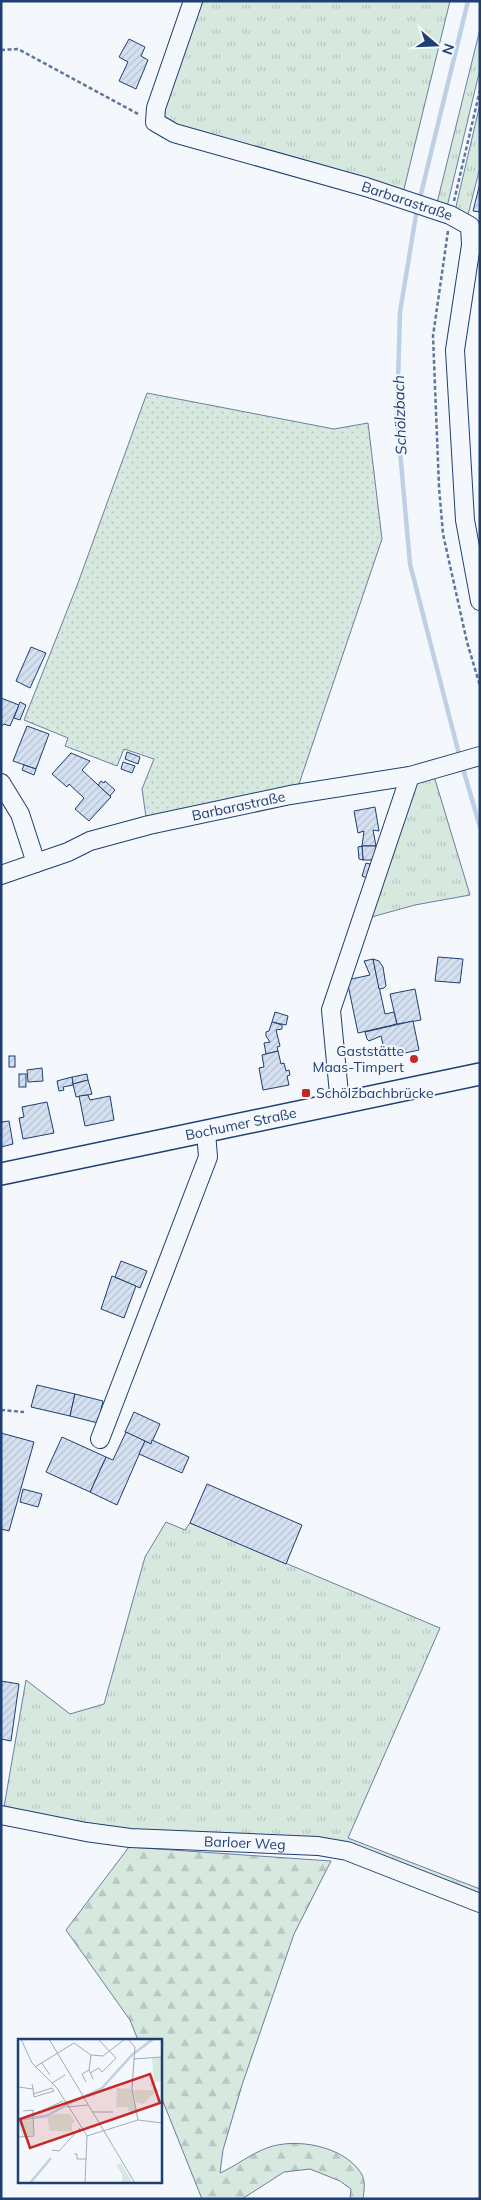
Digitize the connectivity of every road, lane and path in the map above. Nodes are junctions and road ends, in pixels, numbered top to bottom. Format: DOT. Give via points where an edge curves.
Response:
graph roads {
  1 [pos="193,1"];
  2 [pos="1,50"];
  3 [pos="155,122"];
  4 [pos="475,227"];
  5 [pos="480,601"];
  6 [pos="480,756"];
  7 [pos="410,776"];
  8 [pos="1,784"];
  9 [pos="36,863"];
  10 [pos="1,874"];
  11 [pos="475,1075"];
  12 [pos="340,1104"];
  13 [pos="206,1132"];
  14 [pos="1,1174"];
  15 [pos="1,1410"];
  16 [pos="24,1412"];
  17 [pos="100,1439"];
  18 [pos="1,1815"];
  19 [pos="480,1903"];
  1 -- 3 [label="street" via="156,108"];
  2 -- 3 [label="path" via="18,49"];
  3 -- 4 [label="street, Barbarastraße" via="174,133 393,196"];
  4 -- 5 [label="street, Barbarastraße" via="455,350 465,520"];
  6 -- 7 [label="street, Barbarastraße"];
  7 -- 9 [label="street, Barbarastraße" via="290,795 149,825 90,841"];
  7 -- 12 [label="street" via="331,1010"];
  8 -- 9 [label="street" via="20,814"];
  9 -- 10 [label="street, Barbarastraße"];
  11 -- 12 [label="main road, Bochumer Straße"];
  12 -- 13 [label="main road, Bochumer Straße"];
  13 -- 14 [label="main road, Bochumer Straße"];
  13 -- 17 [label="street" via="208,1157"];
  15 -- 16 [label="path"];
  18 -- 19 [label="street, Barloer Weg" via="130,1838 318,1846 347,1851"];
}
